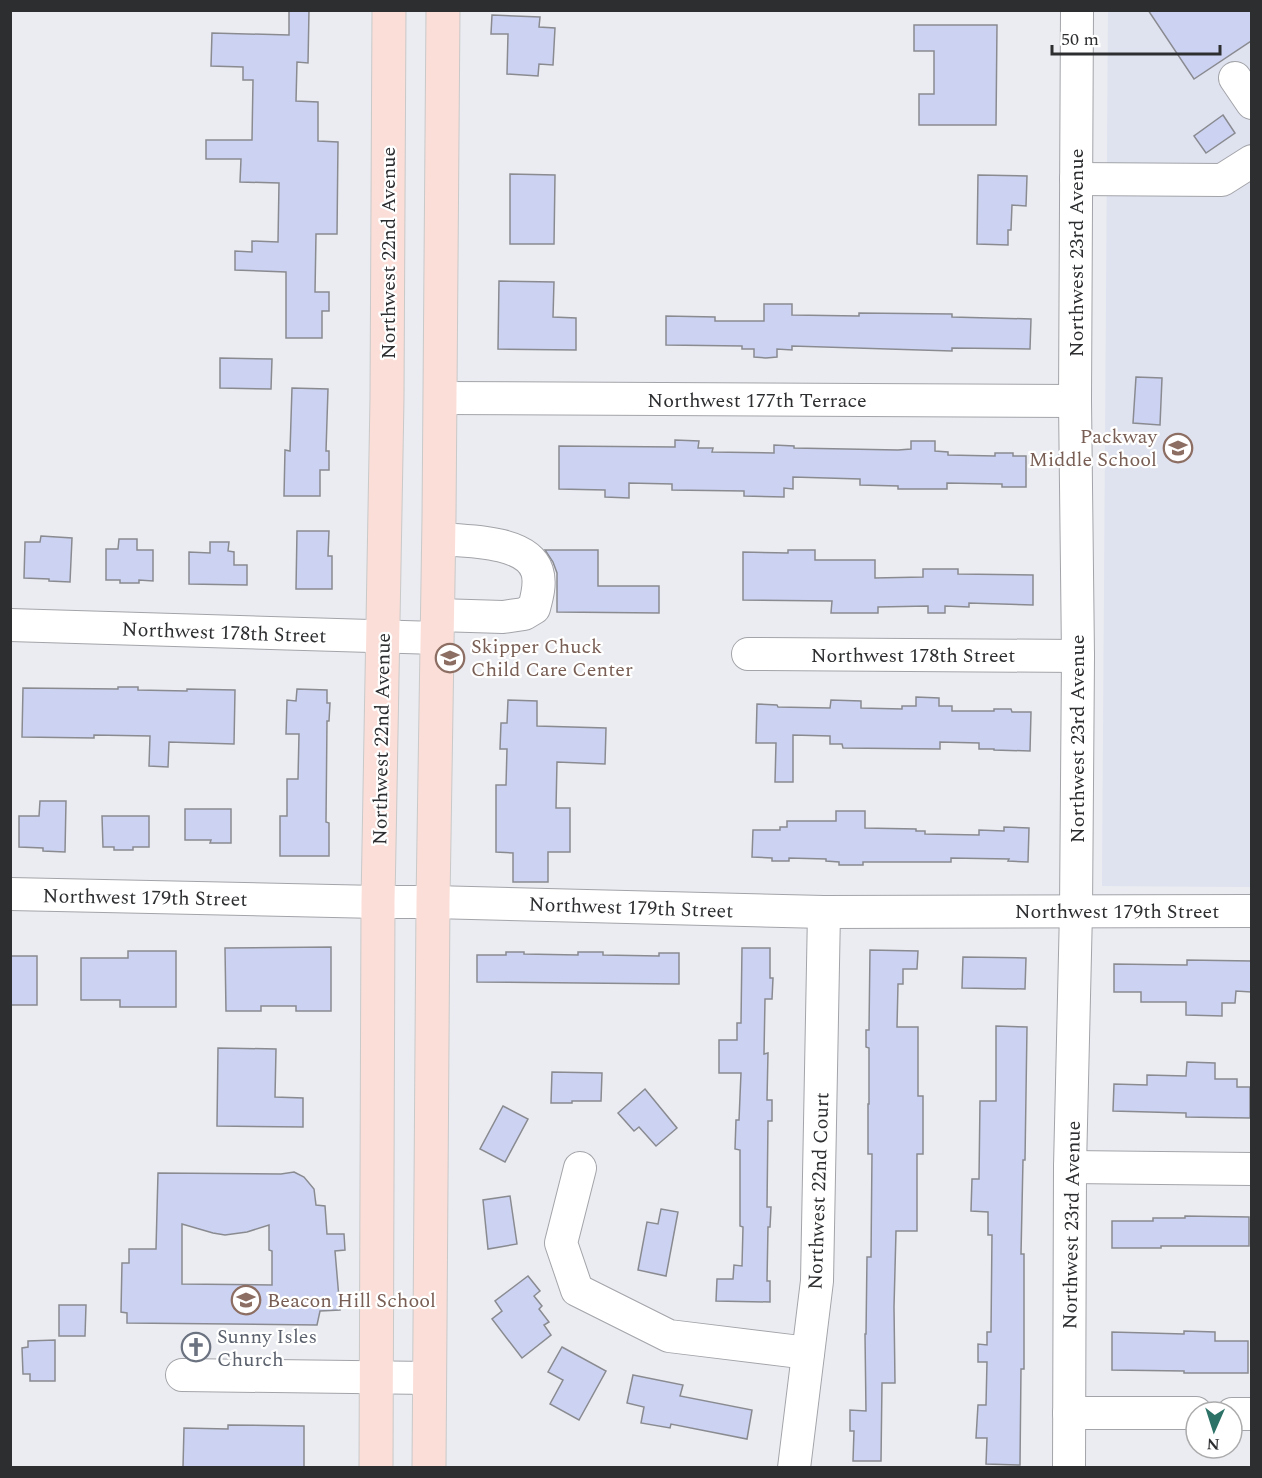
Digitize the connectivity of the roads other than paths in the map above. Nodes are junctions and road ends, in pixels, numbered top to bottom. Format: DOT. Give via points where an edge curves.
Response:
graph roads {
  1 [pos="389,10"];
  2 [pos="442,10"];
  3 [pos="1077,10"];
  4 [pos="1251,160"];
  5 [pos="1076,179"];
  6 [pos="440,398"];
  7 [pos="1075,401"];
  8 [pos="439,539"];
  9 [pos="10,625"];
  10 [pos="437,627"];
  11 [pos="382,638"];
  12 [pos="748,654"];
  13 [pos="1078,657"];
  14 [pos="10,894"];
  15 [pos="378,902"];
  16 [pos="433,902"];
  17 [pos="1076,911"];
  18 [pos="1251,911"];
  19 [pos="824,912"];
  20 [pos="1070,1167"];
  21 [pos="579,1168"];
  22 [pos="1251,1169"];
  23 [pos="808,1353"];
  24 [pos="182,1375"];
  25 [pos="378,1378"];
  26 [pos="430,1378"];
  27 [pos="1069,1413"];
  28 [pos="1184,1413"];
  29 [pos="376,1467"];
  30 [pos="429,1467"];
  31 [pos="794,1467"];
  32 [pos="1069,1467"];
  1 -- 11 [label="main road, Northwest 22nd Avenue"];
  2 -- 6 [label="main road"];
  3 -- 5 [label="street, Northwest 23rd Avenue"];
  4 -- 5 [label="street" via="1222,180"];
  5 -- 7 [label="street, Northwest 23rd Avenue"];
  6 -- 7 [label="street, Northwest 177th Terrace"];
  6 -- 8 [label="main road"];
  7 -- 13 [label="street, Northwest 23rd Avenue"];
  8 -- 10 [label="main road"];
  8 -- 10 [label="street, Northwest 178th Street" via="498,544 528,557 537,571 538,593 534,608 524,614"];
  9 -- 11 [label="street, Northwest 178th Street"];
  10 -- 11 [label="street, Northwest 178th Street"];
  10 -- 16 [label="main road"];
  11 -- 15 [label="main road, Northwest 22nd Avenue"];
  12 -- 13 [label="street, Northwest 178th Street"];
  13 -- 17 [label="street, Northwest 23rd Avenue"];
  14 -- 15 [label="street, Northwest 179th Street"];
  15 -- 16 [label="street, Northwest 179th Street"];
  15 -- 25 [label="main road, Northwest 22nd Avenue"];
  16 -- 19 [label="street, Northwest 179th Street"];
  16 -- 26 [label="main road"];
  17 -- 18 [label="street, Northwest 179th Street"];
  17 -- 19 [label="street, Northwest 179th Street"];
  17 -- 20 [label="street, Northwest 23rd Avenue"];
  19 -- 23 [label="street, Northwest 22nd Court" via="817,1281"];
  20 -- 22 [label="street"];
  20 -- 27 [label="street, Northwest 23rd Avenue"];
  21 -- 23 [label="street" via="561,1244 577,1290 669,1336"];
  23 -- 31 [label="street, Northwest 22nd Court"];
  24 -- 25 [label="street"];
  25 -- 26 [label="street"];
  25 -- 29 [label="main road, Northwest 22nd Avenue"];
  26 -- 30 [label="main road"];
  27 -- 28 [label="street"];
  27 -- 32 [label="street, Northwest 23rd Avenue"];
}
